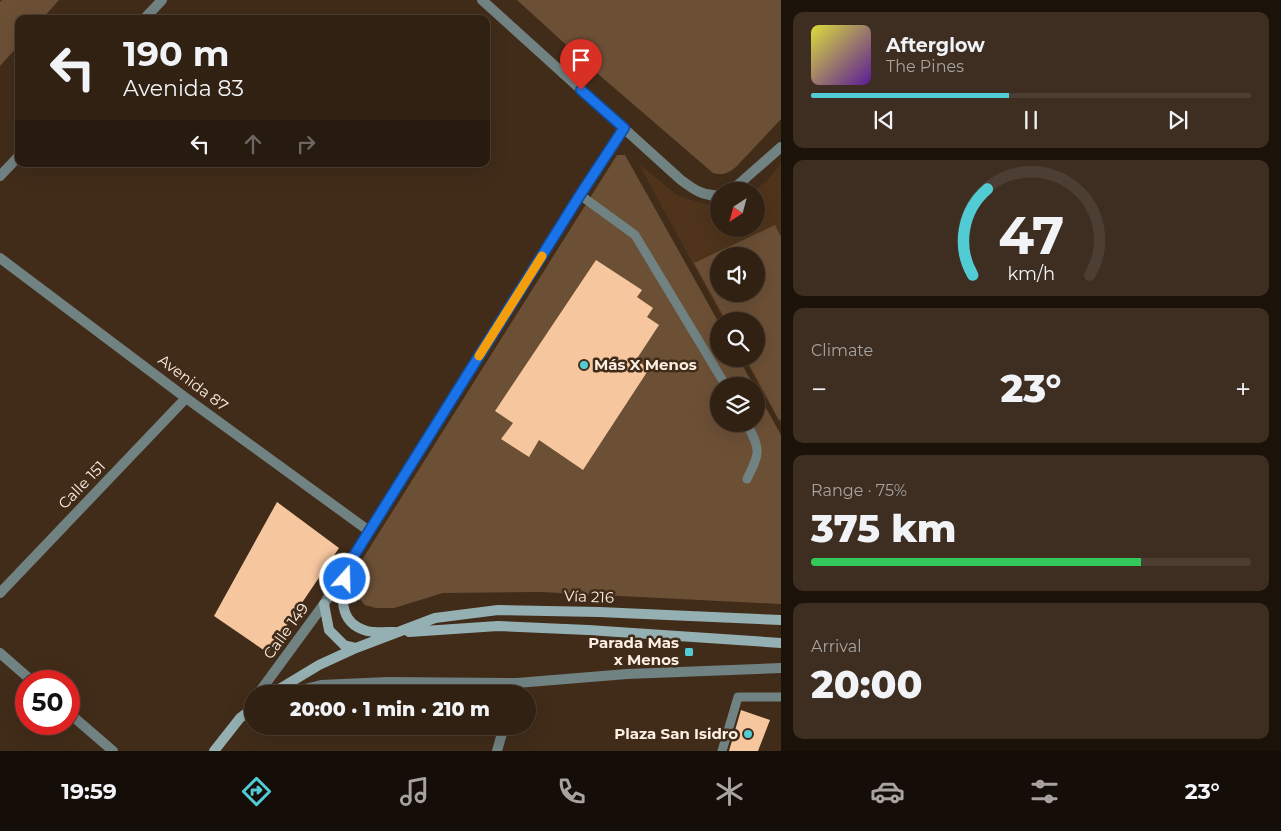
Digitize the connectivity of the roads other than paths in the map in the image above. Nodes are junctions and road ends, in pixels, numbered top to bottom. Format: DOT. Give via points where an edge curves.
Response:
graph roads {
  1 [pos="162,0"];
  2 [pos="482,0"];
  3 [pos="148,15"];
  4 [pos="624,128"];
  5 [pos="781,147"];
  6 [pos="15,160"];
  7 [pos="0,176"];
  8 [pos="741,182"];
  9 [pos="710,194"];
  10 [pos="580,195"];
  11 [pos="0,258"];
  12 [pos="721,377"];
  13 [pos="186,398"];
  14 [pos="751,432"];
  15 [pos="747,479"];
  16 [pos="369,532"];
  17 [pos="348,565"];
  18 [pos="0,593"];
  19 [pos="324,604"];
  20 [pos="781,620"];
  21 [pos="400,632"];
  22 [pos="781,643"];
  23 [pos="356,648"];
  24 [pos="0,653"];
  25 [pos="781,668"];
  26 [pos="19,670"];
  27 [pos="517,683"];
  28 [pos="265,685"];
  29 [pos="286,685"];
  30 [pos="321,685"];
  31 [pos="781,697"];
  32 [pos="244,713"];
  33 [pos="244,715"];
  34 [pos="244,716"];
  35 [pos="240,718"];
  36 [pos="80,722"];
  37 [pos="501,735"];
  38 [pos="113,751"];
  39 [pos="214,751"];
  40 [pos="497,751"];
  41 [pos="722,751"];
  1 -- 3 [label="street"];
  2 -- 4 [label="street"];
  4 -- 9 [label="street" via="694,190"];
  4 -- 10 [label="street, Calle 149"];
  5 -- 8 [label="street"];
  6 -- 7 [label="street"];
  10 -- 12 [label="lane" via="635,234"];
  10 -- 16 [label="street, Calle 149"];
  11 -- 13 [label="street, Avenida 87"];
  13 -- 16 [label="street, Avenida 87"];
  13 -- 18 [label="street, Calle 151"];
  14 -- 15 [label="lane" via="758,458"];
  16 -- 17 [label="street, Calle 149"];
  17 -- 19 [label="street, Calle 149"];
  17 -- 21 [label="main road" via="342,594 344,611 352,624 368,632"];
  19 -- 23 [label="main road" via="329,630 344,645"];
  19 -- 28 [label="street, Calle 149"];
  20 -- 21 [label="main road, Vía 216" via="498,610 434,618"];
  21 -- 22 [label="main road, Vía 216" via="498,626"];
  21 -- 23 [label="main road, Vía 216"];
  23 -- 29 [label="main road, Vía 216"];
  24 -- 26 [label="street"];
  25 -- 27 [label="street" via="627,674"];
  27 -- 30 [label="street"];
  31 -- 41 [label="lane" via="738,696"];
  32 -- 35 [label="street"];
  33 -- 35 [label="main road"];
  34 -- 35 [label="street"];
  35 -- 39 [label="main road"];
  36 -- 38 [label="street"];
  37 -- 40 [label="street"];
}
